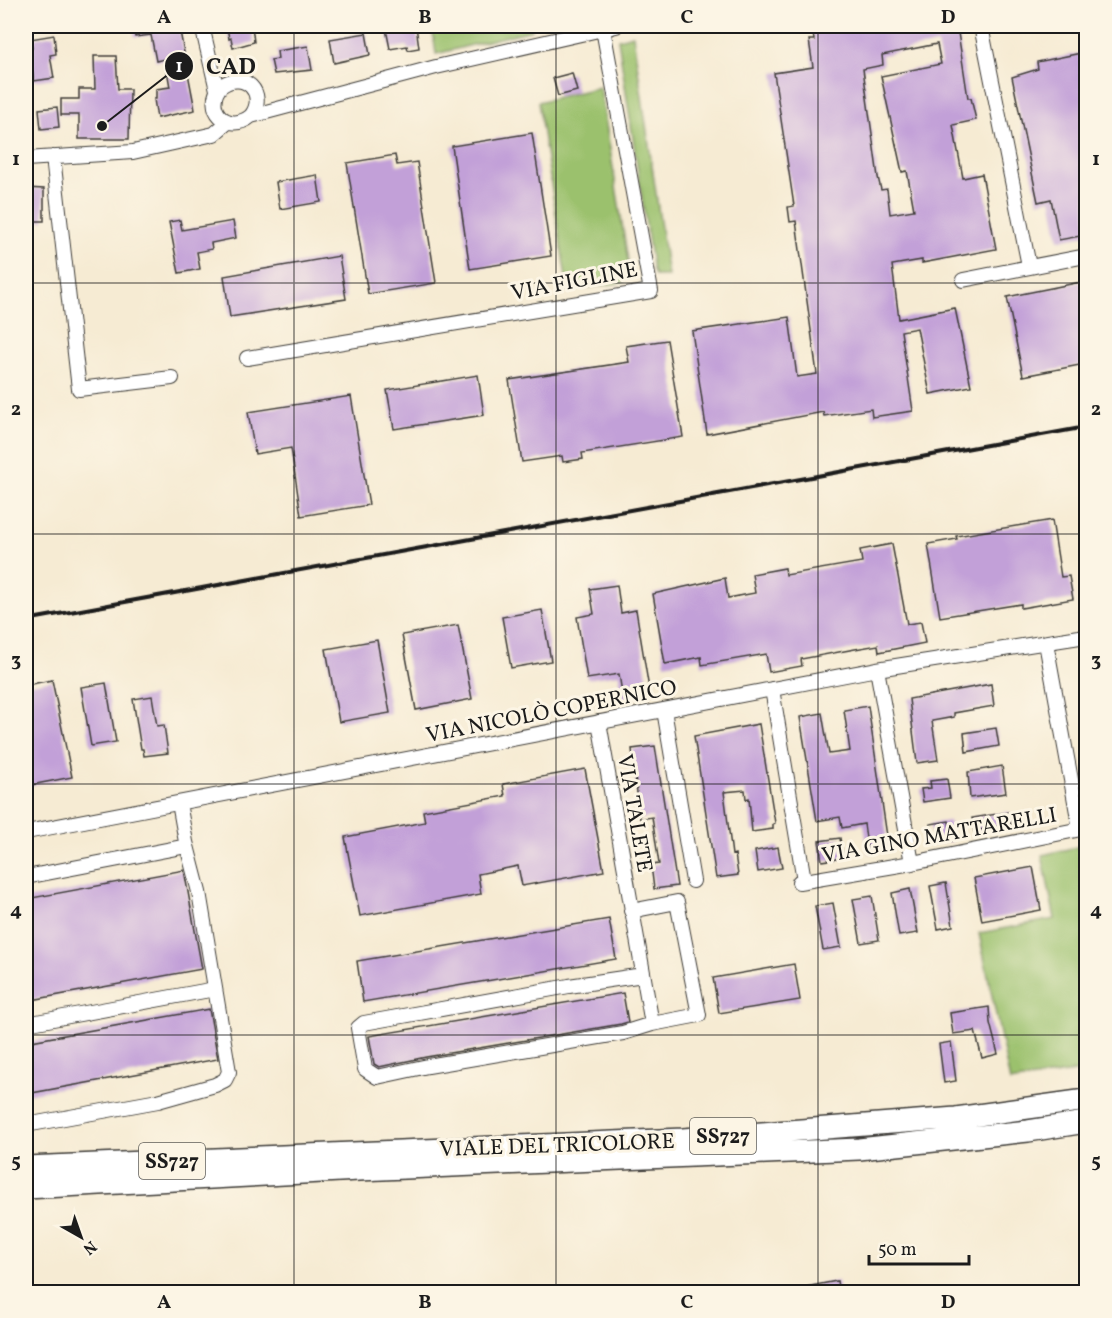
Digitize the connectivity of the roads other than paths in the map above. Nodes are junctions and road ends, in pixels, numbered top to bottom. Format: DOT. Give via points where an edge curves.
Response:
graph roads {
  1 [pos="202,26"];
  2 [pos="546,26"];
  3 [pos="981,26"];
  4 [pos="609,27"];
  5 [pos="550,40"];
  6 [pos="210,60"];
  7 [pos="236,80"];
  8 [pos="217,90"];
  9 [pos="257,98"];
  10 [pos="285,107"];
  11 [pos="251,116"];
  12 [pos="228,122"];
  13 [pos="53,157"];
  14 [pos="26,159"];
  15 [pos="1086,256"];
  16 [pos="1029,266"];
  17 [pos="963,280"];
  18 [pos="247,358"];
  19 [pos="172,378"];
  20 [pos="1086,636"];
  21 [pos="1046,643"];
  22 [pos="877,669"];
  23 [pos="772,689"];
  24 [pos="664,710"];
  25 [pos="599,722"];
  26 [pos="179,803"];
  27 [pos="1083,829"];
  28 [pos="26,832"];
  29 [pos="187,846"];
  30 [pos="912,863"];
  31 [pos="26,877"];
  32 [pos="693,881"];
  33 [pos="631,911"];
  34 [pos="642,975"];
  35 [pos="215,989"];
  36 [pos="26,1024"];
  37 [pos="652,1024"];
  38 [pos="1086,1100"];
  39 [pos="1086,1122"];
  40 [pos="26,1125"];
  41 [pos="358,1161"];
  42 [pos="319,1164"];
  43 [pos="26,1167"];
  44 [pos="26,1188"];
  1 -- 6 [label="street"];
  2 -- 5 [label="street"];
  3 -- 16 [label="street"];
  4 -- 5 [label="street"];
  4 -- 18 [label="street, VIA FIGLINE" via="651,291"];
  5 -- 10 [label="street"];
  6 -- 7 [label="street"];
  6 -- 8 [label="street"];
  7 -- 8 [label="street" via="225,82"];
  7 -- 9 [label="street" via="252,87"];
  8 -- 12 [label="street" via="216,110"];
  9 -- 10 [label="street"];
  9 -- 11 [label="street"];
  10 -- 11 [label="street"];
  11 -- 12 [label="street" via="241,123"];
  12 -- 13 [label="street" via="214,134 174,144 133,152"];
  13 -- 14 [label="street"];
  13 -- 19 [label="street" via="79,389"];
  15 -- 16 [label="street"];
  16 -- 17 [label="street"];
  20 -- 21 [label="street, VIA NICOLÒ COPERNICO"];
  21 -- 22 [label="street, VIA NICOLÒ COPERNICO"];
  21 -- 27 [label="street"];
  22 -- 23 [label="street, VIA NICOLÒ COPERNICO"];
  22 -- 30 [label="street"];
  23 -- 24 [label="street, VIA NICOLÒ COPERNICO"];
  23 -- 30 [label="street, VIA GINO MATTARELLI" via="801,881"];
  24 -- 25 [label="street, VIA NICOLÒ COPERNICO"];
  24 -- 32 [label="street"];
  25 -- 26 [label="street, VIA NICOLÒ COPERNICO"];
  25 -- 33 [label="street, VIA TALETE"];
  26 -- 28 [label="street, VIA NICOLÒ COPERNICO"];
  26 -- 29 [label="street"];
  27 -- 30 [label="street, VIA GINO MATTARELLI"];
  29 -- 31 [label="street"];
  29 -- 35 [label="street"];
  33 -- 34 [label="street, VIA TALETE"];
  33 -- 37 [label="street" via="677,902 697,1004 699,1016"];
  34 -- 37 [label="street, VIA TALETE"];
  34 -- 37 [label="street" via="364,1023 358,1028 365,1069 377,1077 623,1033"];
  35 -- 36 [label="street"];
  35 -- 40 [label="street" via="229,1072 225,1080 158,1101"];
  38 -- 41 [label="highway, VIALE DEL TRICOLORE / SS727" via="956,1118"];
  39 -- 41 [label="highway, VIALE DEL TRICOLORE / SS727" via="859,1149"];
  41 -- 42 [label="highway, VIALE DEL TRICOLORE / SS727"];
  42 -- 43 [label="highway, VIALE DEL TRICOLORE / SS727"];
  42 -- 44 [label="highway, VIALE DEL TRICOLORE / SS727"];
}
